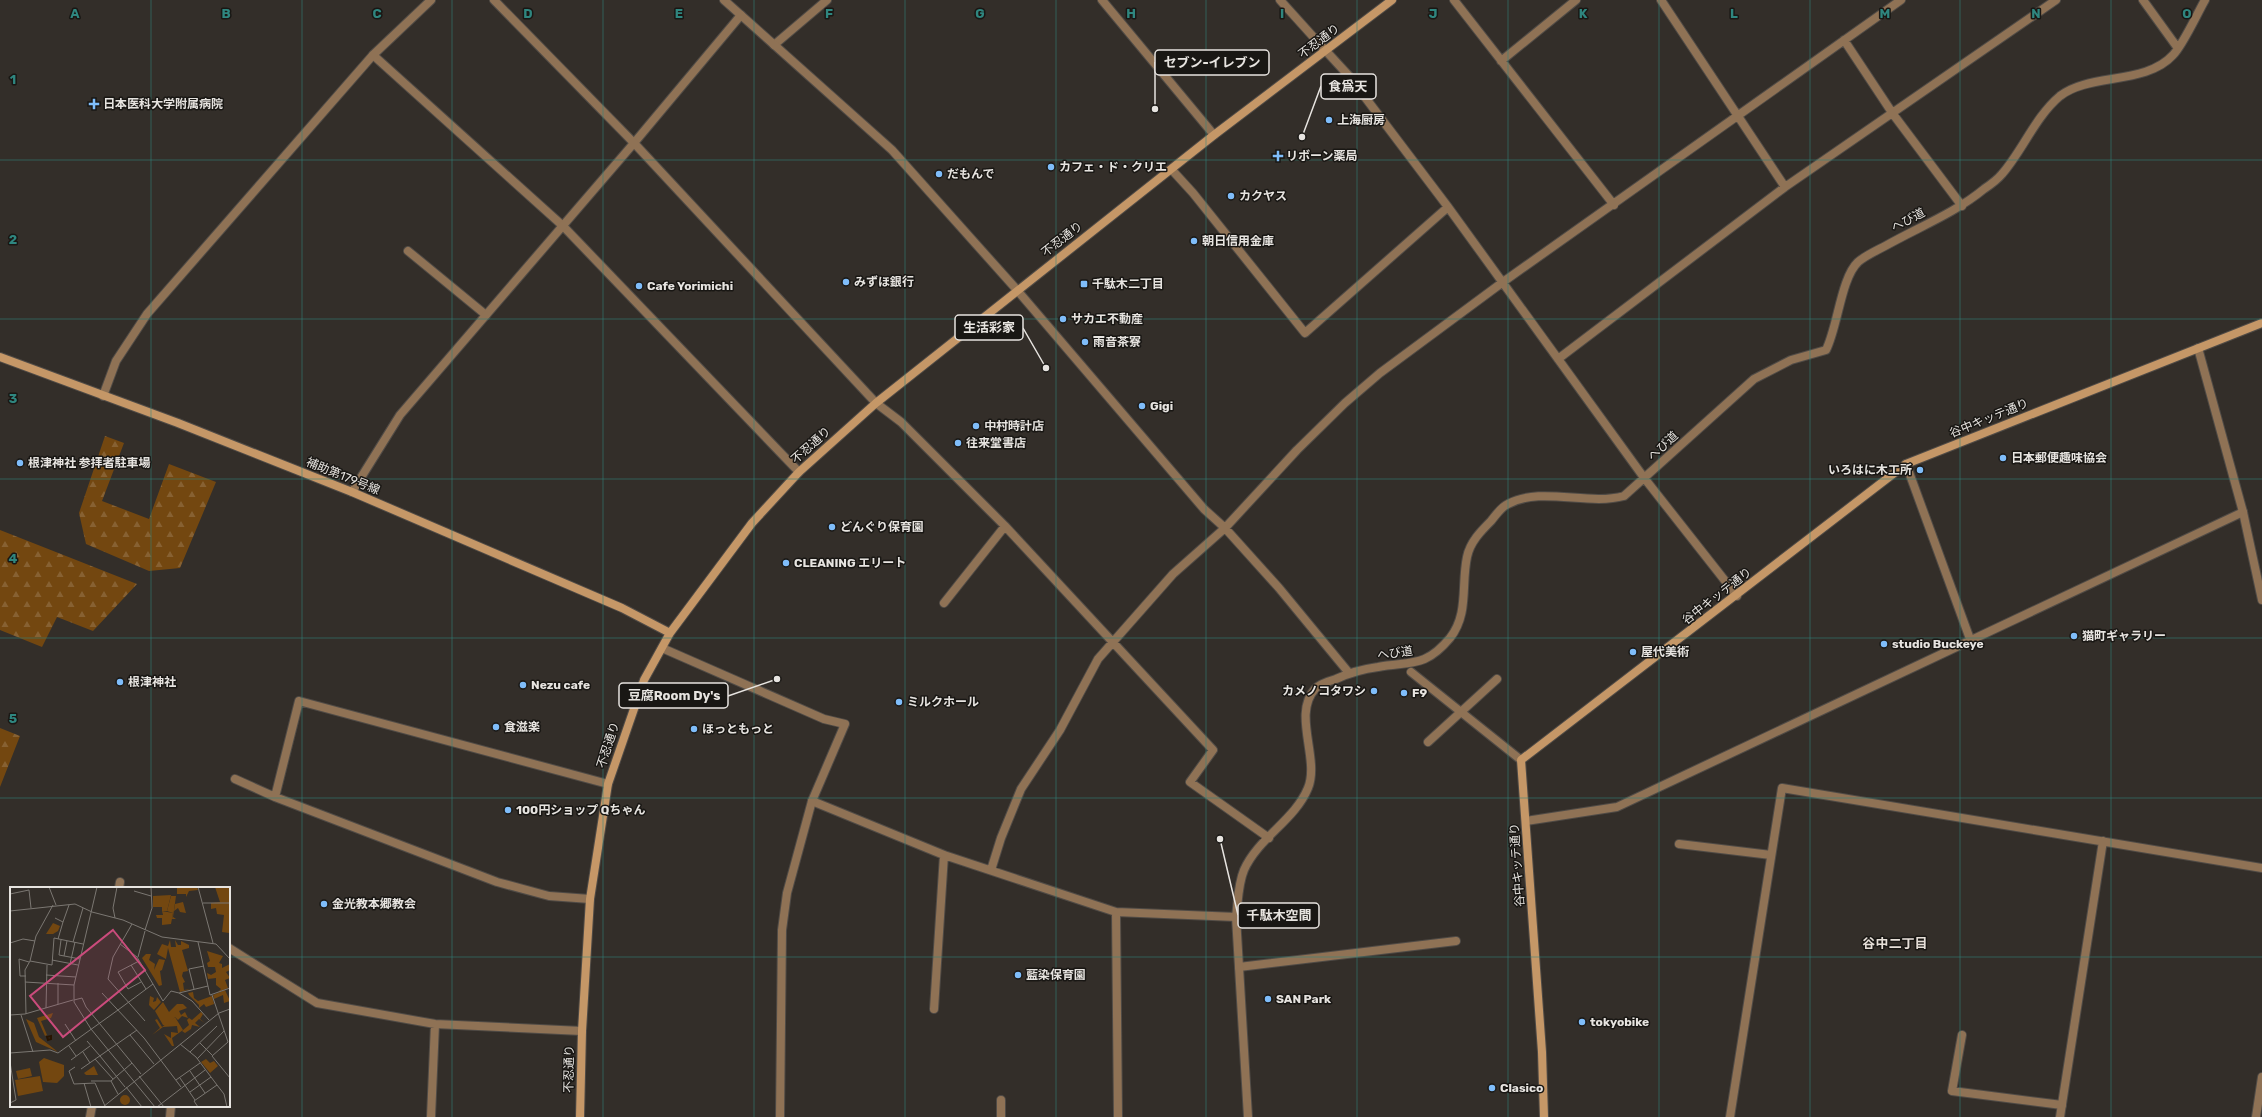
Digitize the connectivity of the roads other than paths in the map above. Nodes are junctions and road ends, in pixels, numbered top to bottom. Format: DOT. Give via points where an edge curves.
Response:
graph roads {
  1 [pos="430,0"];
  2 [pos="494,0"];
  3 [pos="724,0"];
  4 [pos="826,0"];
  5 [pos="1102,0"];
  6 [pos="1280,0"];
  7 [pos="1392,0"];
  8 [pos="1454,0"];
  9 [pos="1576,0"];
  10 [pos="1661,0"];
  11 [pos="1901,0"];
  12 [pos="2056,0"];
  13 [pos="2143,0"];
  14 [pos="2205,0"];
  15 [pos="741,15"];
  16 [pos="1844,40"];
  17 [pos="774,46"];
  18 [pos="2177,47"];
  19 [pos="1326,51"];
  20 [pos="373,55"];
  21 [pos="1502,61"];
  22 [pos="1893,114"];
  23 [pos="1739,115"];
  24 [pos="1214,135"];
  25 [pos="634,143"];
  26 [pos="1172,170"];
  27 [pos="1786,187"];
  28 [pos="1614,205"];
  29 [pos="1962,206"];
  30 [pos="1448,207"];
  31 [pos="562,226"];
  32 [pos="408,251"];
  33 [pos="1503,282"];
  34 [pos="1017,290"];
  35 [pos="486,315"];
  36 [pos="2262,323"];
  37 [pos="2198,348"];
  38 [pos="0,357"];
  39 [pos="1558,359"];
  40 [pos="103,396"];
  41 [pos="876,403"];
  42 [pos="1906,464"];
  43 [pos="799,472"];
  44 [pos="1645,479"];
  45 [pos="352,492"];
  46 [pos="2243,512"];
  47 [pos="1005,526"];
  48 [pos="1226,528"];
  49 [pos="1737,596"];
  50 [pos="2262,600"];
  51 [pos="944,603"];
  52 [pos="670,633"];
  53 [pos="1970,639"];
  54 [pos="1113,643"];
  55 [pos="662,648"];
  56 [pos="1402,665"];
  57 [pos="1349,673"];
  58 [pos="1497,679"];
  59 [pos="1462,712"];
  60 [pos="1428,742"];
  61 [pos="1521,760"];
  62 [pos="235,779"];
  63 [pos="608,784"];
  64 [pos="275,797"];
  65 [pos="812,801"];
  66 [pos="1526,821"];
  67 [pos="1268,838"];
  68 [pos="2103,841"];
  69 [pos="1679,844"];
  70 [pos="944,855"];
  71 [pos="1771,855"];
  72 [pos="2262,868"];
  73 [pos="991,870"];
  74 [pos="590,899"];
  75 [pos="1116,912"];
  76 [pos="1236,917"];
  77 [pos="1456,942"];
  78 [pos="230,949"];
  79 [pos="1239,967"];
  80 [pos="934,1009"];
  81 [pos="435,1024"];
  82 [pos="582,1031"];
  83 [pos="1962,1035"];
  84 [pos="2262,1077"];
  85 [pos="1001,1100"];
  86 [pos="2062,1105"];
  87 [pos="92,1107"];
  88 [pos="171,1107"];
  89 [pos="90,1117"];
  90 [pos="170,1117"];
  91 [pos="431,1117"];
  92 [pos="580,1117"];
  93 [pos="780,1117"];
  94 [pos="1002,1117"];
  95 [pos="1118,1117"];
  96 [pos="1248,1117"];
  97 [pos="1544,1117"];
  98 [pos="1730,1117"];
  99 [pos="2060,1117"];
  100 [pos="2256,1117"];
  1 -- 20 [label="street"];
  2 -- 25 [label="street"];
  3 -- 15 [label="street"];
  4 -- 17 [label="street"];
  5 -- 24 [label="street"];
  6 -- 19 [label="street"];
  7 -- 19 [label="street, 不忍通り"];
  8 -- 21 [label="street"];
  9 -- 21 [label="street"];
  10 -- 23 [label="street"];
  11 -- 16 [label="street"];
  12 -- 22 [label="street"];
  13 -- 18 [label="street"];
  14 -- 18 [label="street, へび道"];
  15 -- 17 [label="street"];
  15 -- 25 [label="street"];
  16 -- 22 [label="street"];
  16 -- 23 [label="street"];
  17 -- 34 [label="street" via="892,150"];
  18 -- 29 [label="street, へび道" via="2173,55 2162,63 2137,74 2100,81 2061,96 2040,119 2002,174"];
  19 -- 24 [label="street, 不忍通り"];
  19 -- 30 [label="street" via="1349,76"];
  20 -- 31 [label="street"];
  20 -- 40 [label="street" via="147,314 116,360"];
  21 -- 28 [label="street"];
  22 -- 27 [label="street"];
  22 -- 29 [label="street"];
  23 -- 27 [label="street"];
  23 -- 28 [label="street"];
  24 -- 26 [label="street, 不忍通り"];
  25 -- 31 [label="street"];
  25 -- 41 [label="street"];
  26 -- 30 [label="street" via="1306,333"];
  26 -- 34 [label="street, 不忍通り"];
  27 -- 39 [label="street"];
  28 -- 33 [label="street"];
  29 -- 44 [label="street, へび道" via="1858,262 1848,277 1833,337 1826,350 1791,360 1754,379"];
  30 -- 33 [label="street"];
  31 -- 35 [label="street"];
  31 -- 43 [label="street"];
  32 -- 35 [label="street"];
  33 -- 39 [label="street"];
  33 -- 48 [label="street" via="1380,373 1345,403 1297,450"];
  34 -- 41 [label="street, 不忍通り"];
  34 -- 48 [label="street" via="1199,503"];
  35 -- 45 [label="street" via="400,415"];
  36 -- 37 [label="street, 谷中キッテ通り"];
  37 -- 42 [label="street, 谷中キッテ通り"];
  37 -- 46 [label="street"];
  38 -- 40 [label="street, 補助第179号線"];
  39 -- 44 [label="street"];
  40 -- 45 [label="street, 補助第179号線"];
  41 -- 43 [label="street, 不忍通り"];
  41 -- 47 [label="street" via="901,422"];
  42 -- 49 [label="street, 谷中キッテ通り"];
  42 -- 53 [label="street"];
  43 -- 52 [label="street, 不忍通り" via="752,523"];
  44 -- 49 [label="street"];
  44 -- 56 [label="street, へび道" via="1624,496 1609,500 1531,497 1506,504 1474,540 1467,556 1464,606 1460,623 1450,638 1428,658"];
  45 -- 52 [label="street, 補助第179号線" via="622,608"];
  46 -- 50 [label="street"];
  46 -- 53 [label="street"];
  47 -- 51 [label="street"];
  47 -- 54 [label="street"];
  48 -- 54 [label="street" via="1173,574"];
  48 -- 57 [label="street"];
  49 -- 61 [label="street, 谷中キッテ通り"];
  52 -- 55 [label="street, 不忍通り"];
  53 -- 66 [label="street" via="1617,807"];
  54 -- 67 [label="street" via="1213,750 1190,782"];
  54 -- 73 [label="street" via="1089,674 1060,730 1021,789"];
  55 -- 63 [label="street, 不忍通り" via="644,680"];
  55 -- 65 [label="street" via="824,719 845,724"];
  56 -- 57 [label="street, へび道" via="1379,666"];
  56 -- 59 [label="street"];
  57 -- 67 [label="street, へび道" via="1315,688 1306,703 1312,776 1298,805"];
  58 -- 59 [label="street"];
  59 -- 60 [label="street"];
  59 -- 61 [label="street"];
  61 -- 66 [label="street, 谷中キッテ通り"];
  62 -- 64 [label="street"];
  63 -- 64 [label="street" via="299,701"];
  63 -- 74 [label="street, 不忍通り"];
  64 -- 74 [label="street" via="497,882 549,896"];
  65 -- 70 [label="street"];
  65 -- 93 [label="street" via="787,892 782,930"];
  66 -- 97 [label="street, 谷中キッテ通り"];
  67 -- 76 [label="street, へび道" via="1244,870"];
  68 -- 71 [label="street" via="1782,788"];
  68 -- 72 [label="street"];
  68 -- 86 [label="street"];
  69 -- 71 [label="street"];
  70 -- 73 [label="street"];
  70 -- 80 [label="street"];
  71 -- 98 [label="street"];
  73 -- 75 [label="street"];
  74 -- 82 [label="street, 不忍通り"];
  75 -- 76 [label="street"];
  75 -- 95 [label="street"];
  76 -- 79 [label="street, へび道"];
  77 -- 79 [label="street"];
  78 -- 81 [label="street" via="317,1003"];
  79 -- 96 [label="street, へび道"];
  81 -- 82 [label="street"];
  81 -- 91 [label="street"];
  82 -- 92 [label="street, 不忍通り"];
  83 -- 86 [label="street" via="1952,1091"];
  84 -- 100 [label="street"];
  85 -- 94 [label="street"];
  86 -- 99 [label="street"];
  87 -- 89 [label="street"];
  88 -- 90 [label="street"];
}
